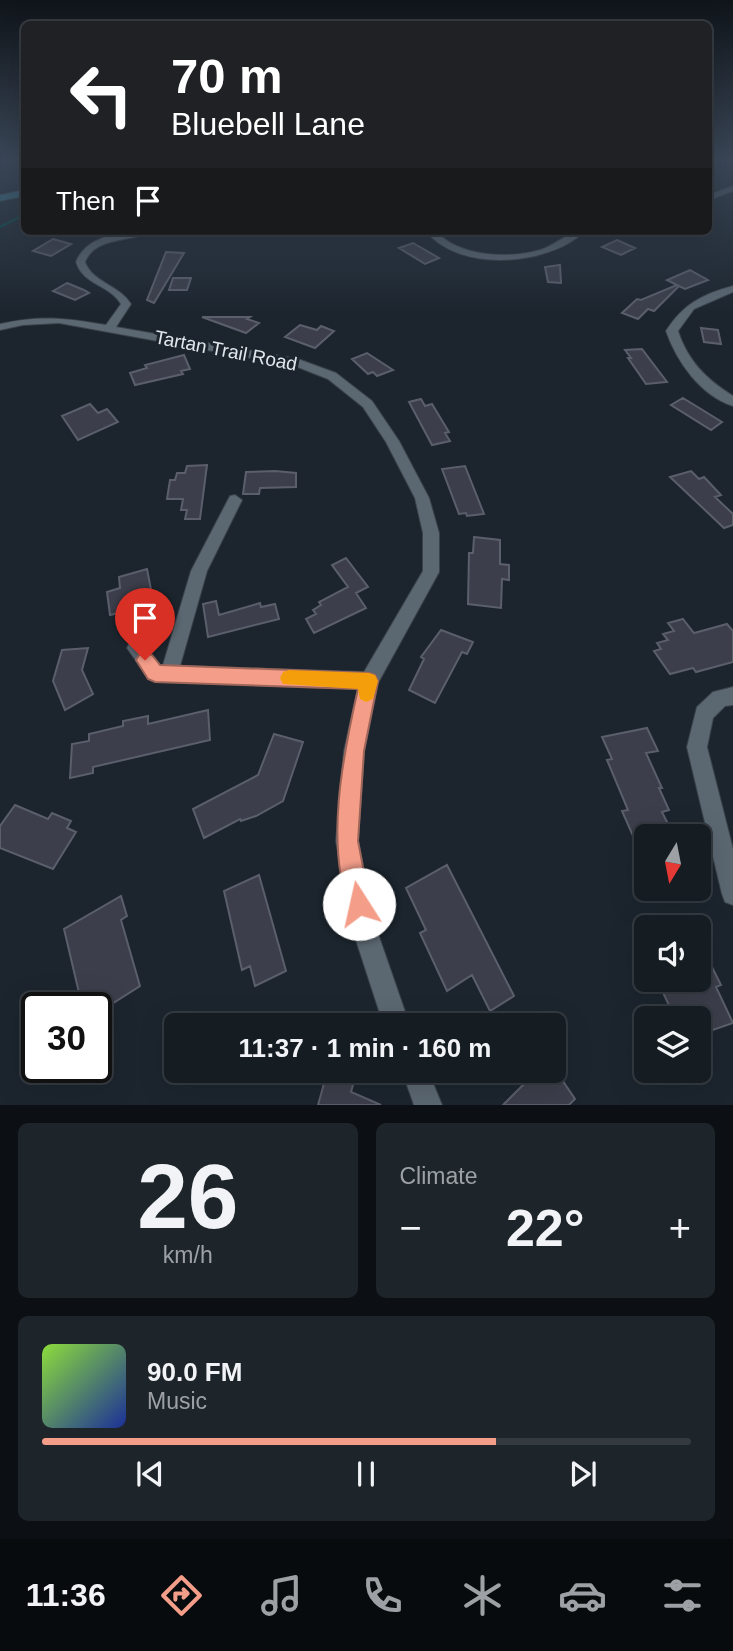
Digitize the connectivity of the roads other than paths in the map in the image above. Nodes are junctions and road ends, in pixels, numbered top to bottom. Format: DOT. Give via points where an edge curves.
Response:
graph roads {
  1 [pos="128,235"];
  2 [pos="433,235"];
  3 [pos="573,235"];
  4 [pos="733,289"];
  5 [pos="0,327"];
  6 [pos="110,328"];
  7 [pos="733,402"];
  8 [pos="235,500"];
  9 [pos="136,648"];
  10 [pos="169,674"];
  11 [pos="369,681"];
  12 [pos="733,696"];
  13 [pos="733,894"];
  14 [pos="393,1013"];
  15 [pos="420,1083"];
  16 [pos="428,1105"];
  1 -- 6 [label="street" via="108,239 84,254 81,264 85,273 121,293 127,304"];
  2 -- 3 [label="street" via="447,247 503,256 544,251"];
  4 -- 7 [label="street" via="690,304 672,331 679,352 701,381"];
  5 -- 6 [label="street, Tartan Trail Road" via="59,320"];
  6 -- 11 [label="street, Tartan Trail Road" via="298,363 332,376 368,404 422,498 430,533 431,572"];
  8 -- 10 [label="street" via="199,571"];
  9 -- 10 [label="street" via="155,673"];
  10 -- 11 [label="street"];
  11 -- 14 [label="street, Tartan Trail Road" via="354,751 347,841 363,925"];
  12 -- 13 [label="street" via="720,698 704,713 697,747"];
  15 -- 16 [label="street"];
}
